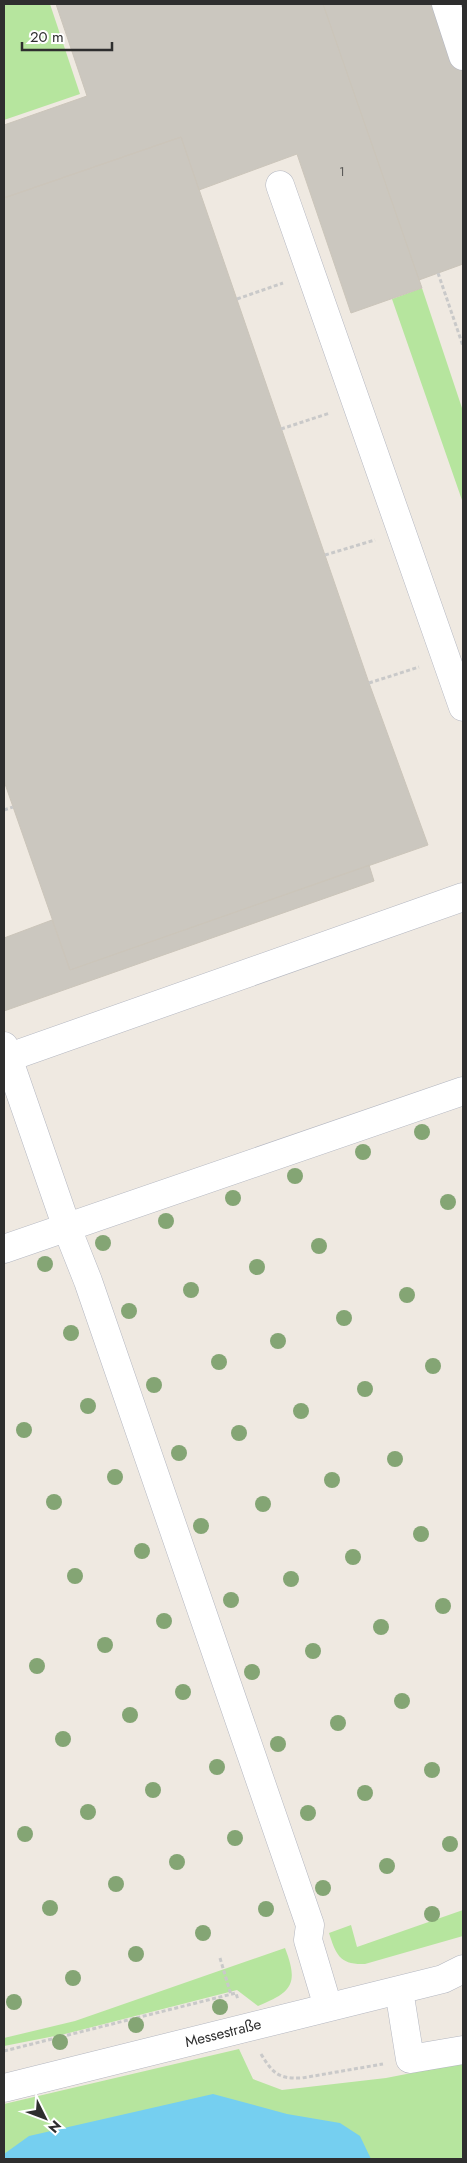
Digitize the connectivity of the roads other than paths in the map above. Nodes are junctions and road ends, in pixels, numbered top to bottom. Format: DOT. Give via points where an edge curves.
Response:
graph roads {
  1 [pos="446,4"];
  2 [pos="463,12"];
  3 [pos="463,56"];
  4 [pos="280,185"];
  5 [pos="463,707"];
  6 [pos="463,897"];
  7 [pos="5,1054"];
  8 [pos="463,1091"];
  9 [pos="67,1228"];
  10 [pos="4,1249"];
  11 [pos="456,1975"];
  12 [pos="399,1990"];
  13 [pos="328,2007"];
  14 [pos="463,2050"];
  15 [pos="4,2088"];
  1 -- 2 [label="street"];
  1 -- 3 [label="street"];
  4 -- 5 [label="street"];
  6 -- 7 [label="street"];
  7 -- 9 [label="street"];
  8 -- 9 [label="street"];
  9 -- 10 [label="street"];
  9 -- 13 [label="street" via="88,1280 310,1925 308,1940"];
  11 -- 12 [label="street, Messestraße"];
  12 -- 13 [label="street, Messestraße"];
  12 -- 14 [label="street" via="410,2059"];
  13 -- 15 [label="street, Messestraße"];
}
